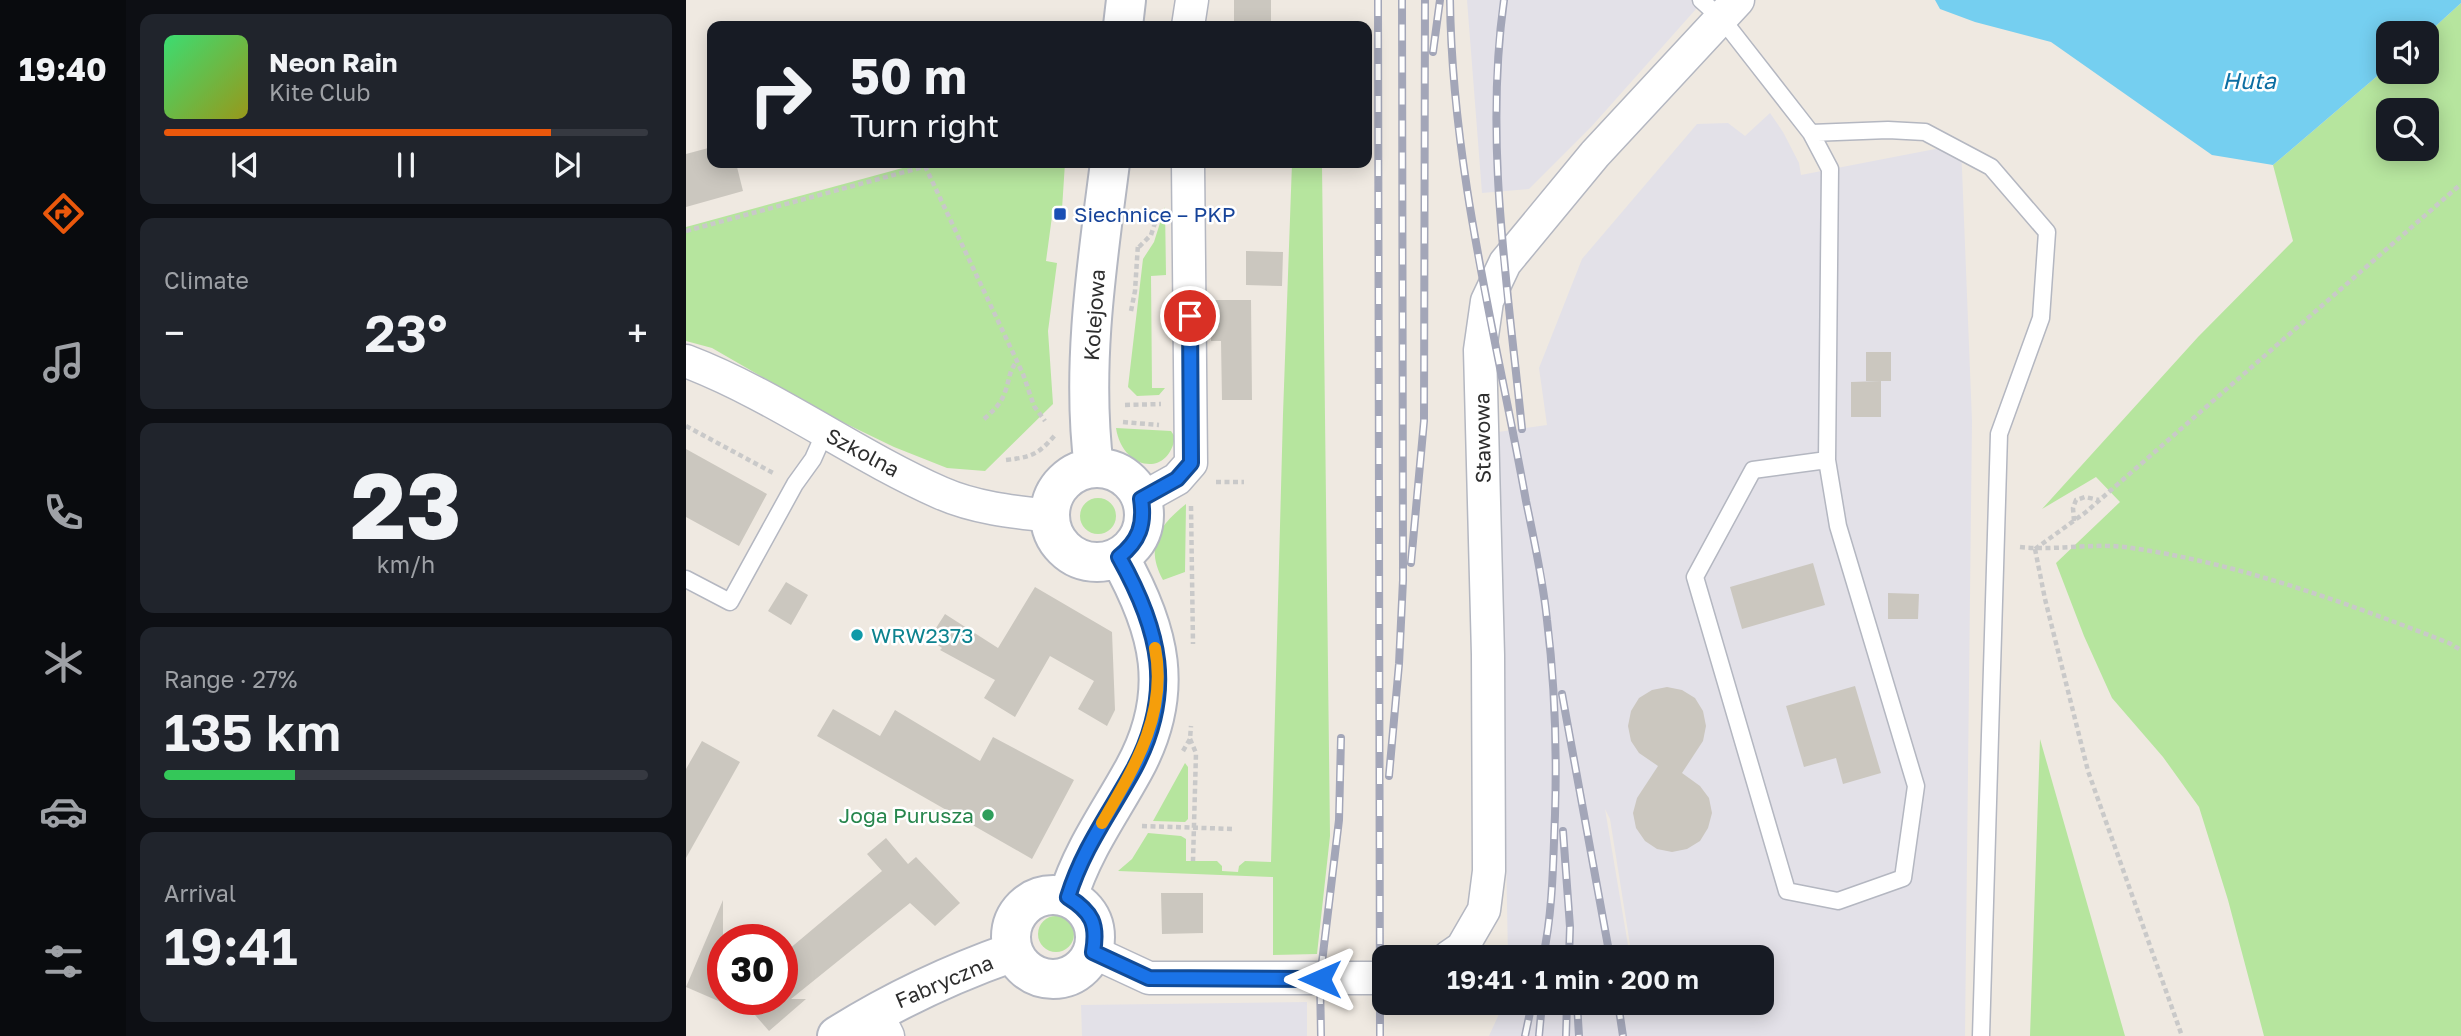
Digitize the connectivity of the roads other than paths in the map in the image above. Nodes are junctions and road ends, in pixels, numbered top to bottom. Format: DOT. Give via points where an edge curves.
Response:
graph roads {
  1 [pos="1126,0"];
  2 [pos="1192,0"];
  3 [pos="1720,6"];
  4 [pos="1124,21"];
  5 [pos="1189,21"];
  6 [pos="1811,133"];
  7 [pos="1109,168"];
  8 [pos="1188,168"];
  9 [pos="686,361"];
  10 [pos="825,432"];
  11 [pos="1827,460"];
  12 [pos="1094,468"];
  13 [pos="1141,499"];
  14 [pos="1050,516"];
  15 [pos="1119,557"];
  16 [pos="686,579"];
  17 [pos="1068,897"];
  18 [pos="1464,945"];
  19 [pos="1013,952"];
  20 [pos="1093,952"];
  21 [pos="1372,978"];
  22 [pos="882,1024"];
  23 [pos="836,1036"];
  24 [pos="1981,1036"];
  1 -- 4 [label="street"];
  2 -- 5 [label="street"];
  3 -- 6 [label="lane"];
  3 -- 18 [label="street, Stawowa" via="1505,263 1488,301 1480,350 1489,871 1484,909"];
  6 -- 11 [label="lane" via="1830,169"];
  6 -- 24 [label="lane" via="1925,132 1991,167 2047,232 2041,318 1999,434"];
  7 -- 12 [label="street, Kolejowa" via="1091,357 1088,422"];
  8 -- 13 [label="street" via="1191,463 1177,479"];
  9 -- 10 [label="street, Szkolna" via="721,374"];
  10 -- 14 [label="street, Szkolna" via="942,493 1001,511"];
  10 -- 16 [label="lane" via="730,603"];
  11 -- 11 [label="lane" via="1839,526 1916,786 1903,878 1838,901 1787,891 1695,577 1753,470"];
  12 -- 13 [label="street" via="1123,476"];
  12 -- 14 [label="street" via="1077,472 1062,483 1052,498"];
  13 -- 15 [label="street" via="1141,532"];
  14 -- 15 [label="street" via="1056,539 1073,556 1096,562"];
  15 -- 17 [label="street" via="1153,633 1160,684 1153,722 1135,766 1077,867"];
  17 -- 19 [label="street" via="1049,894 1031,901 1017,915 1011,933"];
  17 -- 20 [label="street" via="1092,919 1096,935"];
  19 -- 20 [label="street" via="1025,969 1043,978 1064,978 1082,968"];
  19 -- 22 [label="street, Fabryczna" via="964,969"];
  20 -- 21 [label="street" via="1149,978"];
  22 -- 23 [label="street, Fabryczna"];
}
